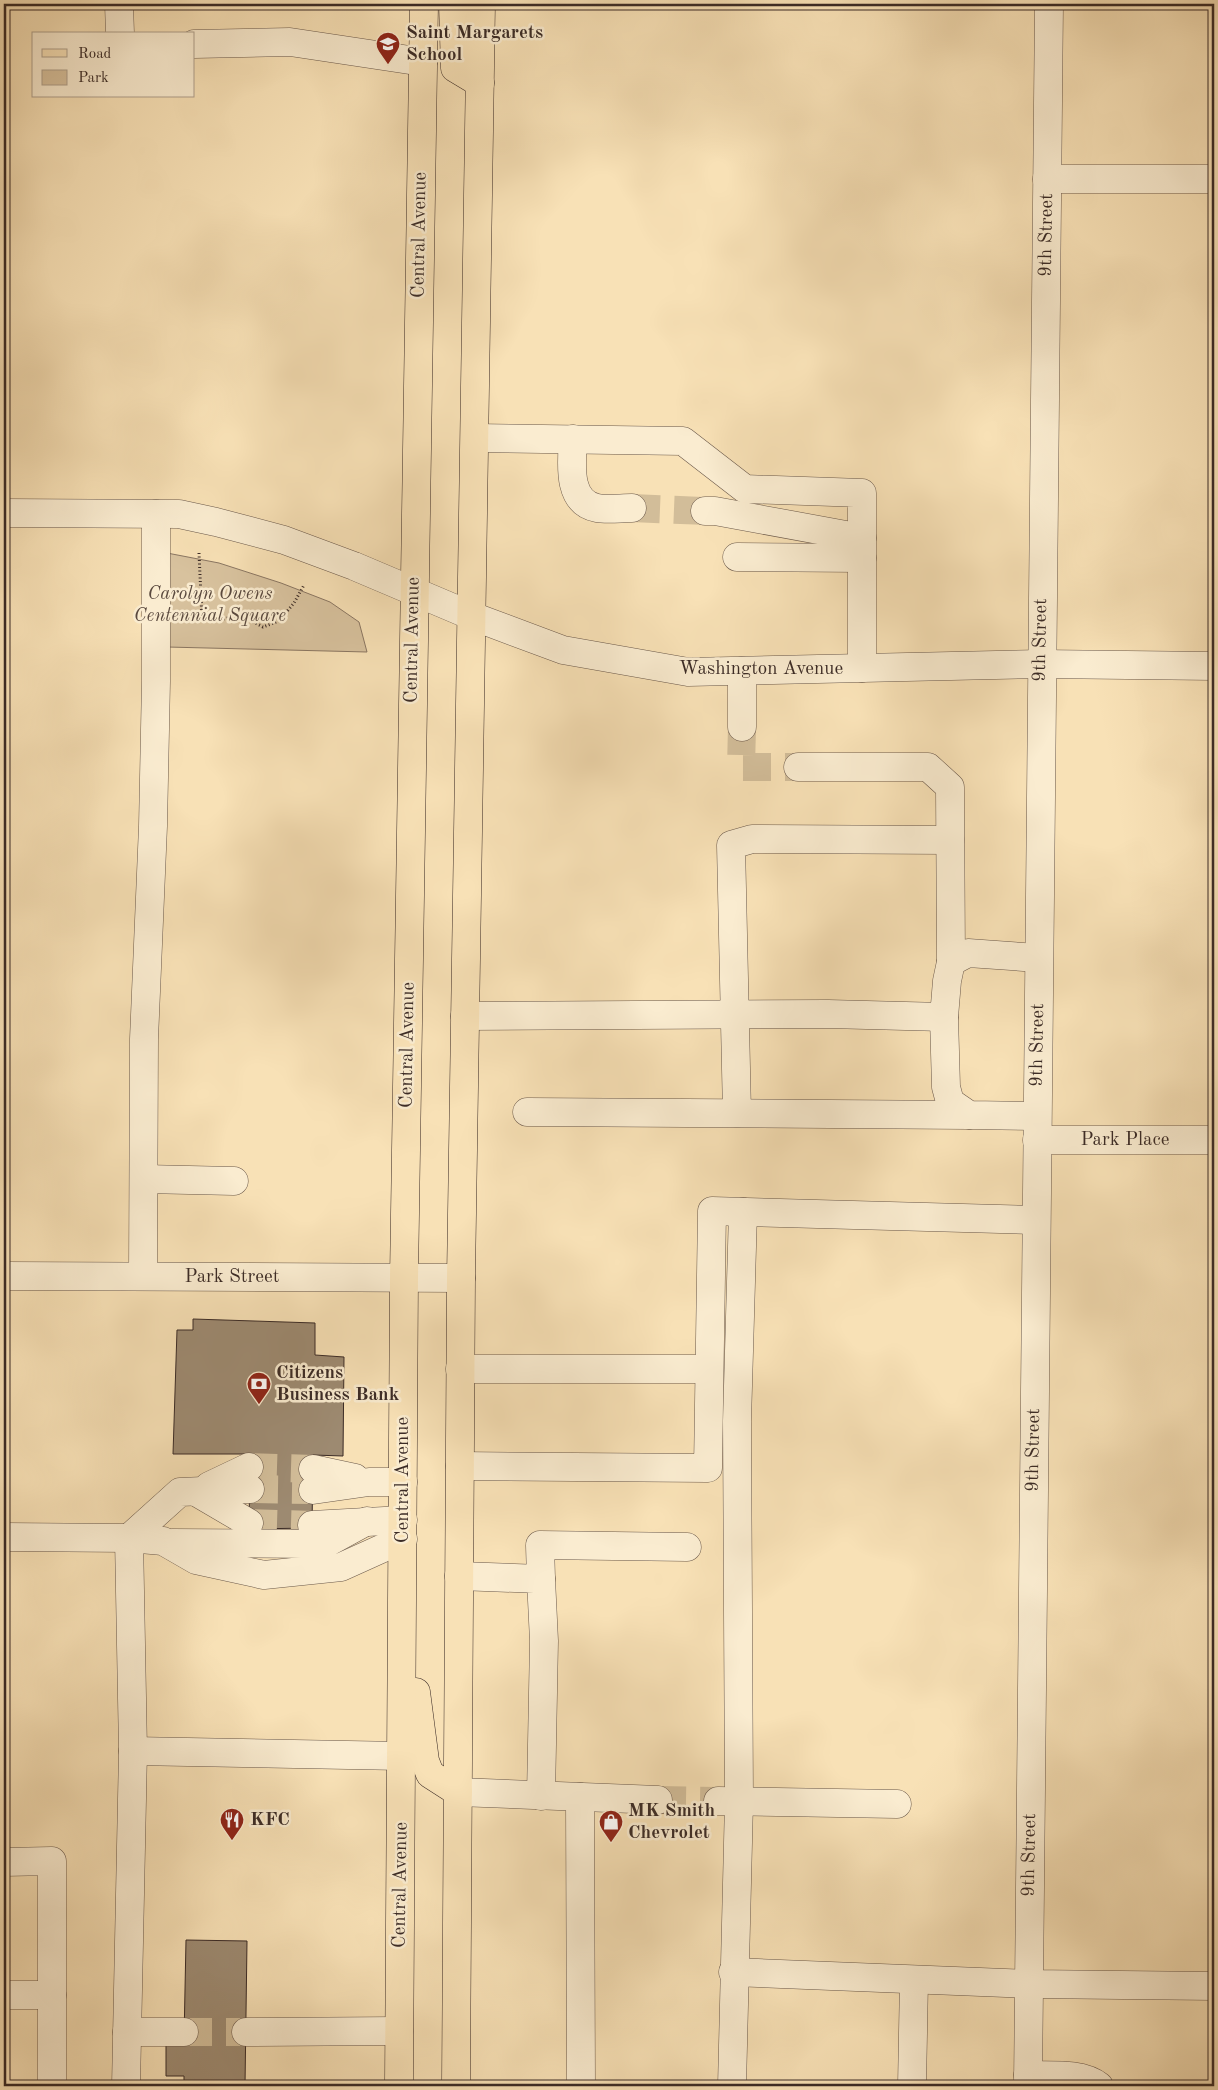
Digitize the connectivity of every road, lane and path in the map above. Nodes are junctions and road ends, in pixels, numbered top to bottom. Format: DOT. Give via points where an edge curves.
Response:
graph roads {
  1 [pos="118,4"];
  2 [pos="424,4"];
  3 [pos="453,4"];
  4 [pos="481,4"];
  5 [pos="1049,4"];
  6 [pos="120,32"];
  7 [pos="195,44"];
  8 [pos="423,62"];
  9 [pos="480,83"];
  10 [pos="1047,179"];
  11 [pos="1214,179"];
  12 [pos="475,438"];
  13 [pos="573,439"];
  14 [pos="632,508"];
  15 [pos="704,511"];
  16 [pos="4,513"];
  17 [pos="156,514"];
  18 [pos="862,548"];
  19 [pos="199,553"];
  20 [pos="737,557"];
  21 [pos="304,585"];
  22 [pos="414,590"];
  23 [pos="472,616"];
  24 [pos="1041,664"];
  25 [pos="1214,666"];
  26 [pos="862,668"];
  27 [pos="742,671"];
  28 [pos="742,727"];
  29 [pos="798,767"];
  30 [pos="950,840"];
  31 [pos="1038,958"];
  32 [pos="952,962"];
  33 [pos="735,1014"];
  34 [pos="465,1016"];
  35 [pos="944,1017"];
  36 [pos="527,1112"];
  37 [pos="736,1113"];
  38 [pos="969,1115"];
  39 [pos="1037,1128"];
  40 [pos="1214,1140"];
  41 [pos="144,1179"];
  42 [pos="234,1181"];
  43 [pos="744,1212"];
  44 [pos="1036,1220"];
  45 [pos="4,1276"];
  46 [pos="143,1276"];
  47 [pos="404,1278"];
  48 [pos="461,1278"];
  49 [pos="460,1368"];
  50 [pos="708,1369"];
  51 [pos="460,1466"];
  52 [pos="403,1482"];
  53 [pos="196,1492"];
  54 [pos="367,1521"];
  55 [pos="403,1529"];
  56 [pos="4,1537"];
  57 [pos="129,1538"];
  58 [pos="166,1543"];
  59 [pos="687,1547"];
  60 [pos="459,1576"];
  61 [pos="541,1579"];
  62 [pos="401,1656"];
  63 [pos="133,1750"];
  64 [pos="402,1756"];
  65 [pos="458,1792"];
  66 [pos="542,1796"];
  67 [pos="580,1797"];
  68 [pos="658,1800"];
  69 [pos="728,1802"];
  70 [pos="897,1804"];
  71 [pos="4,1862"];
  72 [pos="733,1972"];
  73 [pos="914,1980"];
  74 [pos="1029,1984"];
  75 [pos="1214,1986"];
  76 [pos="4,1995"];
  77 [pos="52,1995"];
  78 [pos="400,2030"];
  79 [pos="127,2032"];
  80 [pos="184,2032"];
  81 [pos="246,2032"];
  82 [pos="1028,2081"];
  83 [pos="52,2086"];
  84 [pos="126,2086"];
  85 [pos="399,2086"];
  86 [pos="456,2086"];
  87 [pos="581,2086"];
  88 [pos="732,2086"];
  89 [pos="912,2086"];
  90 [pos="1099,2086"];
  1 -- 6 [label="street"];
  2 -- 8 [label="main road, Central Avenue"];
  3 -- 9 [label="main road" via="455,68"];
  4 -- 9 [label="main road"];
  5 -- 10 [label="street, 9th Street"];
  7 -- 8 [label="street" via="290,42"];
  8 -- 22 [label="main road, Central Avenue"];
  9 -- 12 [label="main road"];
  10 -- 11 [label="street"];
  10 -- 24 [label="street, 9th Street"];
  12 -- 13 [label="street"];
  12 -- 23 [label="main road"];
  13 -- 14 [label="street" via="572,476 576,490 585,502 596,508"];
  13 -- 18 [label="street" via="683,441 745,489 862,493"];
  15 -- 18 [label="street" via="732,514"];
  16 -- 17 [label="street, Washington Avenue"];
  17 -- 22 [label="street, Washington Avenue" via="179,514 284,540"];
  17 -- 41 [label="street" via="156,681 144,1039"];
  18 -- 20 [label="street"];
  18 -- 26 [label="street"];
  19 -- 21 [label="path" via="202,619 240,615 263,627 279,621"];
  22 -- 23 [label="street, Washington Avenue"];
  22 -- 47 [label="main road, Central Avenue"];
  23 -- 27 [label="street, Washington Avenue" via="563,650 688,672"];
  23 -- 34 [label="main road"];
  24 -- 25 [label="street, Washington Avenue"];
  24 -- 26 [label="street, Washington Avenue"];
  24 -- 31 [label="street, 9th Street"];
  26 -- 27 [label="street, Washington Avenue"];
  27 -- 28 [label="street"];
  29 -- 30 [label="street" via="928,767 950,787"];
  30 -- 32 [label="street"];
  30 -- 33 [label="street" via="752,839 731,845"];
  31 -- 32 [label="street" via="968,954"];
  31 -- 39 [label="street, 9th Street"];
  32 -- 35 [label="street"];
  33 -- 34 [label="street"];
  33 -- 35 [label="street"];
  33 -- 37 [label="street"];
  34 -- 48 [label="main road"];
  35 -- 38 [label="street" via="946,1087 950,1102"];
  36 -- 37 [label="street, Park Place"];
  37 -- 38 [label="street, Park Place"];
  38 -- 39 [label="street, Park Place"];
  39 -- 40 [label="street, Park Place"];
  39 -- 44 [label="street, 9th Street"];
  41 -- 42 [label="street"];
  41 -- 46 [label="street"];
  43 -- 44 [label="street"];
  43 -- 50 [label="street" via="712,1211"];
  43 -- 69 [label="street"];
  44 -- 74 [label="street, 9th Street"];
  45 -- 46 [label="street, Park Street"];
  46 -- 47 [label="street, Park Street"];
  47 -- 48 [label="street, Park Street"];
  47 -- 52 [label="main road, Central Avenue"];
  48 -- 49 [label="main road"];
  49 -- 50 [label="street"];
  49 -- 51 [label="main road"];
  50 -- 51 [label="street" via="708,1468"];
  51 -- 60 [label="main road"];
  52 -- 54 [label="street" via="369,1482 312,1499"];
  52 -- 55 [label="main road, Central Avenue"];
  53 -- 53 [label="street" via="249,1497"];
  53 -- 57 [label="street" via="180,1492"];
  54 -- 55 [label="street"];
  54 -- 58 [label="street" via="325,1544"];
  55 -- 58 [label="street" via="341,1567 264,1575 196,1560"];
  55 -- 62 [label="main road, Central Avenue"];
  56 -- 57 [label="street"];
  57 -- 58 [label="street"];
  57 -- 63 [label="street"];
  59 -- 61 [label="street" via="540,1545"];
  60 -- 61 [label="street"];
  60 -- 65 [label="main road"];
  61 -- 66 [label="street" via="544,1642"];
  62 -- 64 [label="main road, Central Avenue"];
  62 -- 65 [label="main road" via="415,1679 425,1761 430,1774"];
  63 -- 64 [label="street"];
  63 -- 79 [label="street"];
  64 -- 78 [label="main road, Central Avenue"];
  65 -- 66 [label="street"];
  65 -- 86 [label="main road"];
  66 -- 67 [label="street"];
  67 -- 68 [label="street"];
  67 -- 87 [label="street"];
  69 -- 70 [label="street"];
  69 -- 72 [label="street"];
  71 -- 77 [label="street" via="52,1861"];
  72 -- 73 [label="street"];
  72 -- 88 [label="street"];
  73 -- 74 [label="street"];
  73 -- 89 [label="street"];
  74 -- 75 [label="street"];
  74 -- 82 [label="street, 9th Street"];
  76 -- 77 [label="street"];
  77 -- 83 [label="street"];
  78 -- 81 [label="street"];
  78 -- 85 [label="main road, Central Avenue"];
  79 -- 80 [label="street"];
  79 -- 84 [label="street"];
  82 -- 90 [label="street" via="1078,2078"];
}
